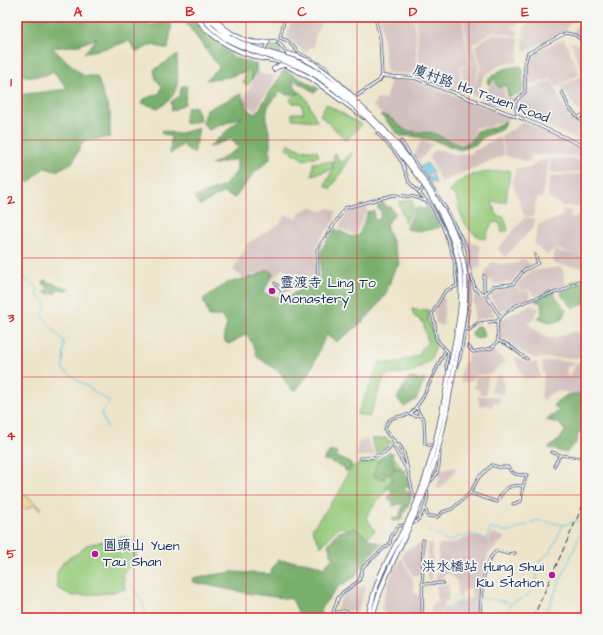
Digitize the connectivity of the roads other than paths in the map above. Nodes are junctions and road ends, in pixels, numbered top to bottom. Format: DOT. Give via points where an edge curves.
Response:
graph roads {
  1 [pos="196,17"];
  2 [pos="202,17"];
  3 [pos="207,17"];
  4 [pos="213,17"];
  5 [pos="285,17"];
  6 [pos="375,17"];
  7 [pos="227,38"];
  8 [pos="268,42"];
  9 [pos="586,43"];
  10 [pos="282,48"];
  11 [pos="288,54"];
  12 [pos="265,59"];
  13 [pos="277,61"];
  14 [pos="284,64"];
  15 [pos="298,65"];
  16 [pos="274,69"];
  17 [pos="382,76"];
  18 [pos="324,78"];
  19 [pos="562,92"];
  20 [pos="586,113"];
  21 [pos="518,117"];
  22 [pos="579,117"];
  23 [pos="371,119"];
  24 [pos="586,132"];
  25 [pos="377,133"];
  26 [pos="401,141"];
  27 [pos="586,147"];
  28 [pos="430,184"];
  29 [pos="420,193"];
  30 [pos="426,201"];
  31 [pos="535,255"];
  32 [pos="469,267"];
  33 [pos="484,275"];
  34 [pos="586,278"];
  35 [pos="276,283"];
  36 [pos="282,290"];
  37 [pos="485,293"];
  38 [pos="281,295"];
  39 [pos="503,315"];
  40 [pos="498,320"];
  41 [pos="465,328"];
  42 [pos="498,341"];
  43 [pos="468,346"];
  44 [pos="445,351"];
  45 [pos="527,359"];
  46 [pos="416,407"];
  47 [pos="411,414"];
  48 [pos="420,415"];
  49 [pos="393,441"];
  50 [pos="394,448"];
  51 [pos="552,452"];
  52 [pos="560,455"];
  53 [pos="360,458"];
  54 [pos="586,460"];
  55 [pos="554,466"];
  56 [pos="408,471"];
  57 [pos="523,486"];
  58 [pos="470,493"];
  59 [pos="425,503"];
  60 [pos="513,504"];
  61 [pos="424,507"];
  62 [pos="423,540"];
  63 [pos="515,553"];
  64 [pos="443,583"];
  65 [pos="422,584"];
  66 [pos="333,613"];
  67 [pos="329,618"];
  68 [pos="368,618"];
  69 [pos="372,618"];
  70 [pos="397,618"];
  71 [pos="418,618"];
  72 [pos="422,618"];
  73 [pos="480,618"];
  1 -- 12 [label="highway" via="224,43 243,53"];
  2 -- 7 [label="highway"];
  3 -- 7 [label="highway"];
  4 -- 8 [label="highway" via="224,28 241,38 251,42"];
  5 -- 18 [label="street" via="280,38 288,41 298,52 328,68"];
  6 -- 17 [label="street" via="380,38"];
  7 -- 23 [label="highway, bridge" via="294,60 313,69"];
  8 -- 10 [label="street" via="277,41"];
  8 -- 12 [label="street" via="264,48"];
  9 -- 21 [label="street" via="575,35 566,33 528,53 525,64 525,90 514,103"];
  10 -- 11 [label="street"];
  10 -- 13 [label="street"];
  11 -- 15 [label="street"];
  11 -- 23 [label="highway, bridge" via="312,63 330,75"];
  12 -- 13 [label="street" via="270,62"];
  13 -- 14 [label="street"];
  14 -- 15 [label="street"];
  14 -- 16 [label="highway"];
  14 -- 23 [label="highway, bridge"];
  15 -- 18 [label="street"];
  17 -- 18 [label="street" via="379,81 349,100"];
  17 -- 21 [label="street, 廈村路 Ha Tsuen Road" via="415,78"];
  19 -- 22 [label="street" via="569,108"];
  20 -- 22 [label="street"];
  21 -- 27 [label="street, 廈村路 Ha Tsuen Road"];
  22 -- 24 [label="street"];
  23 -- 68 [label="highway, bridge" via="406,159 446,224 460,271 461,299 437,440 416,505 382,572"];
  23 -- 69 [label="highway, bridge" via="393,138 408,157 448,220 462,255 466,290 448,406 436,459 418,508 383,581"];
  25 -- 29 [label="street" via="402,162 409,182"];
  26 -- 28 [label="street"];
  28 -- 29 [label="street" via="421,188"];
  28 -- 32 [label="street" via="458,228 468,251"];
  29 -- 30 [label="street"];
  30 -- 36 [label="street" via="393,195 345,208 318,250 318,274 315,278"];
  30 -- 44 [label="street" via="443,226 451,246 456,274 457,286 445,290 432,314 436,339"];
  31 -- 37 [label="street" via="538,263 524,270 512,284 493,286"];
  32 -- 37 [label="street" via="473,286 479,292"];
  32 -- 41 [label="street" via="470,300"];
  33 -- 37 [label="street"];
  34 -- 39 [label="street" via="562,290 510,308"];
  35 -- 36 [label="street"];
  36 -- 38 [label="street"];
  37 -- 39 [label="street" via="499,315"];
  39 -- 40 [label="street"];
  40 -- 41 [label="street" via="478,323 469,330"];
  40 -- 42 [label="street"];
  41 -- 44 [label="street" via="459,362 454,371 448,370 448,352"];
  42 -- 43 [label="street" via="489,349 473,352"];
  42 -- 45 [label="street" via="510,345"];
  44 -- 46 [label="street"];
  46 -- 47 [label="street"];
  46 -- 48 [label="street"];
  47 -- 48 [label="street"];
  47 -- 49 [label="street" via="395,416 386,426 385,430"];
  48 -- 59 [label="street" via="424,419 425,444 434,446 440,452 438,473 426,485 429,495"];
  49 -- 53 [label="street" via="388,449 376,457"];
  49 -- 56 [label="street" via="400,445"];
  50 -- 56 [label="street"];
  51 -- 52 [label="street"];
  52 -- 54 [label="street"];
  52 -- 55 [label="street"];
  56 -- 59 [label="street" via="414,498"];
  57 -- 58 [label="street" via="515,485 503,490 497,502"];
  57 -- 58 [label="street" via="526,475 518,475 510,472 508,467 492,464 479,477"];
  57 -- 60 [label="street" via="521,501"];
  58 -- 61 [label="street" via="437,517 428,517"];
  59 -- 61 [label="street"];
  61 -- 66 [label="street" via="415,522 398,526 390,543 363,567 359,581 347,588 338,598"];
  62 -- 65 [label="street"];
  63 -- 73 [label="street" via="497,550 489,558 482,586"];
  64 -- 65 [label="street"];
  65 -- 72 [label="street"];
  66 -- 67 [label="street"];
  66 -- 69 [label="street" via="343,611"];
  70 -- 71 [label="street"];
}
